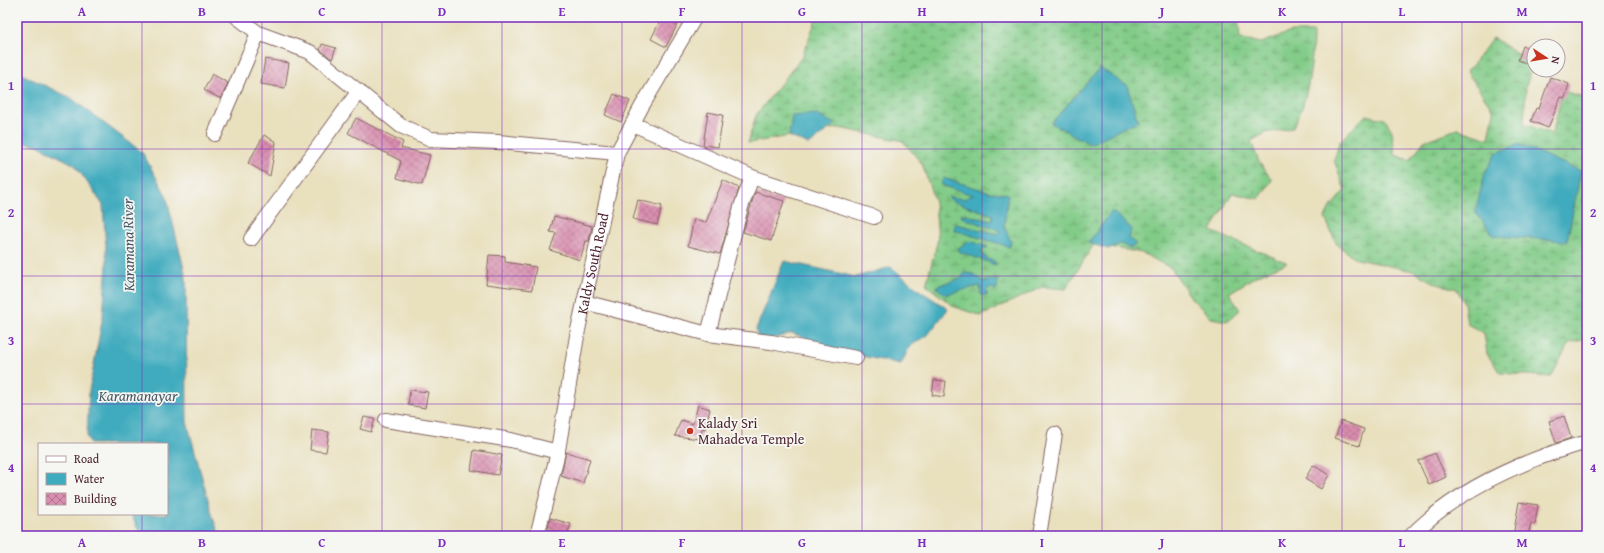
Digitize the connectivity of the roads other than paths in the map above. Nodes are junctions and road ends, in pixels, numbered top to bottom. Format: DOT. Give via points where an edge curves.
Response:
graph roads {
  1 [pos="237,17"];
  2 [pos="695,17"];
  3 [pos="258,33"];
  4 [pos="359,91"];
  5 [pos="633,124"];
  6 [pos="215,134"];
  7 [pos="617,154"];
  8 [pos="752,177"];
  9 [pos="874,216"];
  10 [pos="251,239"];
  11 [pos="584,302"];
  12 [pos="708,334"];
  13 [pos="856,358"];
  14 [pos="386,420"];
  15 [pos="1055,434"];
  16 [pos="1587,443"];
  17 [pos="558,452"];
  18 [pos="540,532"];
  19 [pos="1039,536"];
  20 [pos="1410,536"];
  1 -- 3 [label="street"];
  2 -- 5 [label="street, Kaldy South Road"];
  3 -- 4 [label="street" via="310,52"];
  3 -- 6 [label="street"];
  4 -- 7 [label="street" via="401,126 431,138"];
  4 -- 10 [label="street"];
  5 -- 7 [label="street, Kaldy South Road"];
  5 -- 8 [label="street"];
  7 -- 11 [label="street, Kaldy South Road"];
  8 -- 9 [label="street"];
  8 -- 12 [label="street" via="741,207"];
  11 -- 12 [label="street"];
  11 -- 17 [label="street, Kaldy South Road"];
  12 -- 13 [label="street" via="771,342"];
  14 -- 17 [label="street" via="510,440"];
  15 -- 19 [label="street"];
  16 -- 20 [label="street" via="1522,463 1427,520"];
  17 -- 18 [label="street, Kaldy South Road"];
}
